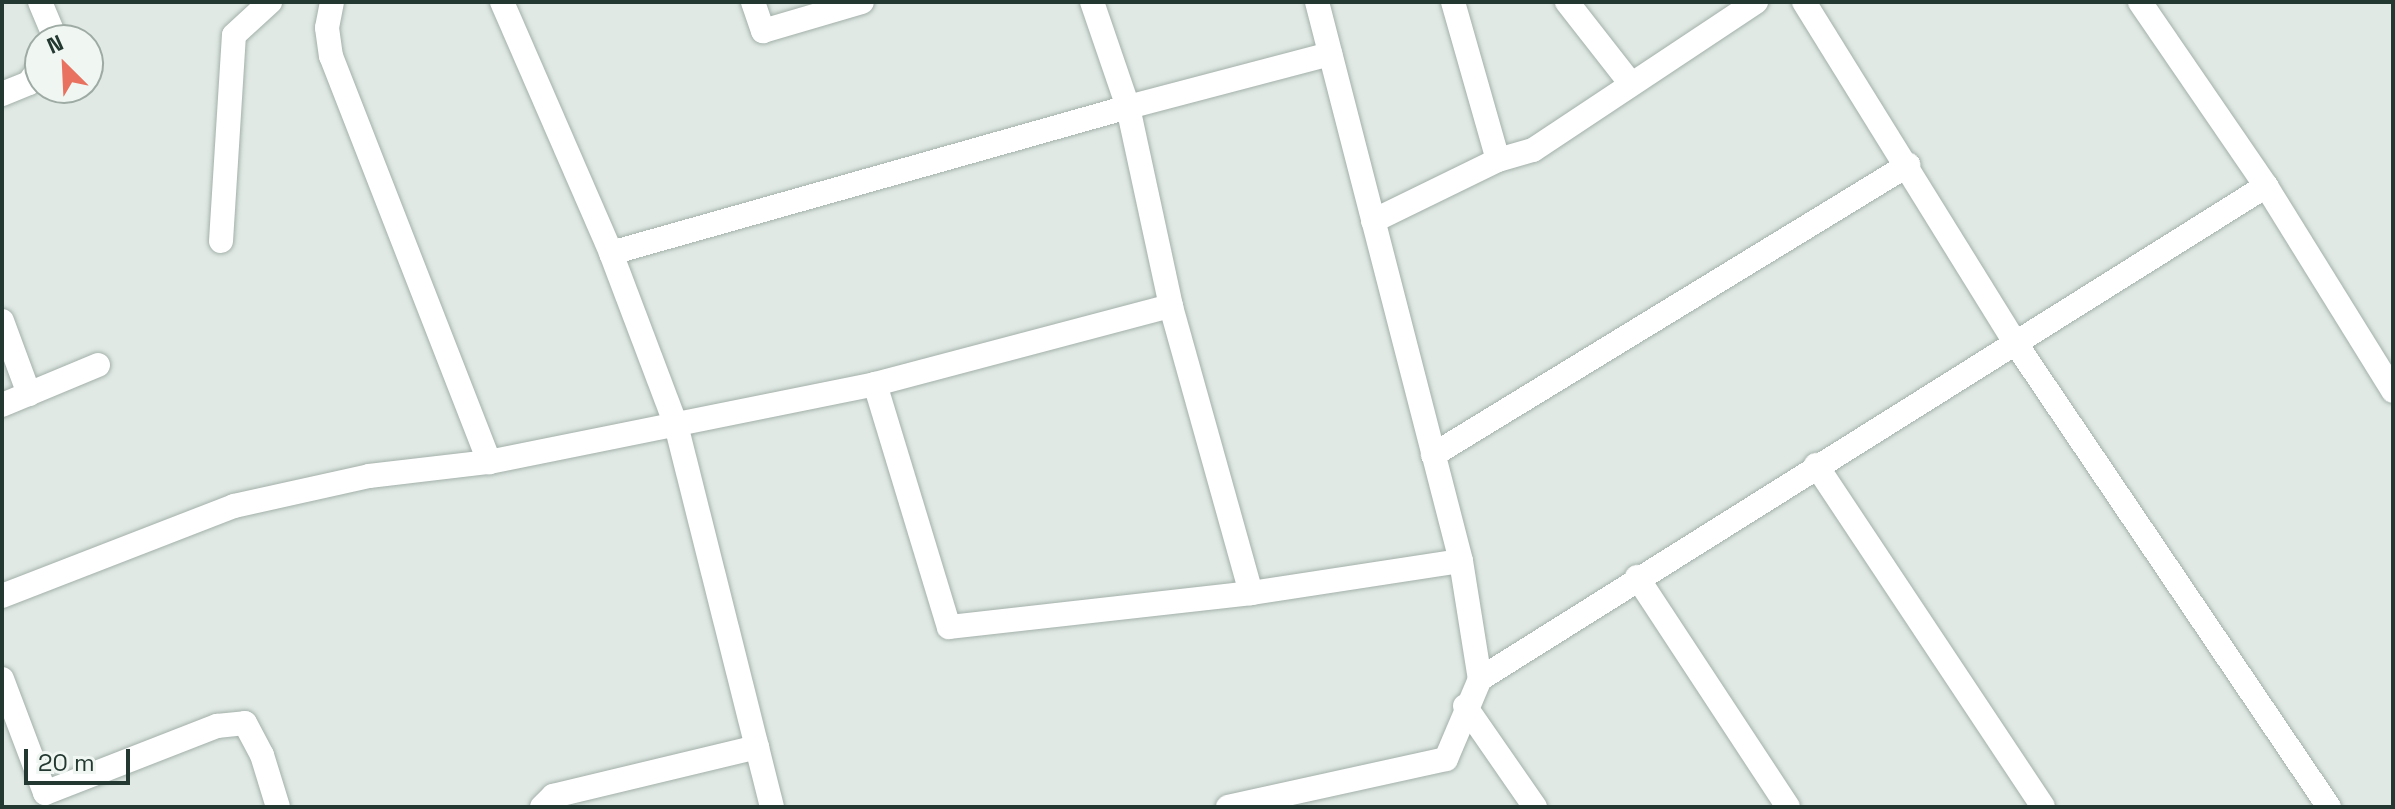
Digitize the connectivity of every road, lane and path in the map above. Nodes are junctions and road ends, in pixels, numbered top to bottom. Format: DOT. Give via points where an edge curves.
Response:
graph roads {
  1 [pos="40,2"];
  2 [pos="270,2"];
  3 [pos="332,2"];
  4 [pos="502,2"];
  5 [pos="753,2"];
  6 [pos="862,2"];
  7 [pos="1092,2"];
  8 [pos="1317,2"];
  9 [pos="1453,2"];
  10 [pos="1567,2"];
  11 [pos="1756,2"];
  12 [pos="1804,2"];
  13 [pos="2140,2"];
  14 [pos="49,24"];
  15 [pos="1330,54"];
  16 [pos="1631,84"];
  17 [pos="24,85"];
  18 [pos="2,94"];
  19 [pos="1128,107"];
  20 [pos="1498,160"];
  21 [pos="1908,165"];
  22 [pos="2266,186"];
  23 [pos="1373,221"];
  24 [pos="221,241"];
  25 [pos="611,253"];
  26 [pos="1171,306"];
  27 [pos="2,321"];
  28 [pos="2016,344"];
  29 [pos="98,365"];
  30 [pos="875,384"];
  31 [pos="2393,391"];
  32 [pos="29,394"];
  33 [pos="2,405"];
  34 [pos="676,425"];
  35 [pos="1433,455"];
  36 [pos="489,462"];
  37 [pos="1816,465"];
  38 [pos="1461,561"];
  39 [pos="1637,577"];
  40 [pos="1251,593"];
  41 [pos="2,596"];
  42 [pos="2,679"];
  43 [pos="1480,679"];
  44 [pos="1465,706"];
  45 [pos="757,747"];
  46 [pos="278,807"];
  47 [pos="542,807"];
  48 [pos="772,807"];
  49 [pos="1228,807"];
  50 [pos="1535,807"];
  51 [pos="1788,807"];
  52 [pos="2043,807"];
  53 [pos="2329,807"];
  1 -- 14 [label="street"];
  2 -- 24 [label="street" via="234,35"];
  3 -- 36 [label="street" via="327,28 331,56"];
  4 -- 25 [label="street"];
  5 -- 6 [label="street" via="763,31"];
  7 -- 19 [label="street"];
  8 -- 15 [label="street"];
  9 -- 20 [label="street"];
  10 -- 16 [label="street"];
  11 -- 16 [label="street"];
  12 -- 21 [label="street"];
  13 -- 22 [label="street"];
  15 -- 19 [label="street"];
  15 -- 23 [label="street"];
  16 -- 20 [label="street" via="1533,150"];
  17 -- 18 [label="street"];
  19 -- 25 [label="street"];
  19 -- 26 [label="street"];
  20 -- 23 [label="street"];
  21 -- 28 [label="street"];
  21 -- 35 [label="street"];
  22 -- 28 [label="street"];
  22 -- 31 [label="street"];
  23 -- 35 [label="street"];
  25 -- 34 [label="street"];
  26 -- 30 [label="street"];
  26 -- 40 [label="street"];
  27 -- 32 [label="street"];
  28 -- 37 [label="street"];
  28 -- 53 [label="street"];
  29 -- 32 [label="street"];
  30 -- 34 [label="street"];
  30 -- 40 [label="street" via="949,627"];
  32 -- 33 [label="street"];
  34 -- 36 [label="street"];
  34 -- 45 [label="street"];
  35 -- 38 [label="street"];
  36 -- 41 [label="street" via="369,476 234,506"];
  37 -- 39 [label="street"];
  37 -- 52 [label="street"];
  38 -- 40 [label="street"];
  38 -- 43 [label="street"];
  39 -- 43 [label="street"];
  39 -- 51 [label="street"];
  42 -- 46 [label="street" via="45,793 217,726 245,723 262,755"];
  43 -- 44 [label="street"];
  44 -- 49 [label="street" via="1446,759"];
  44 -- 50 [label="street"];
  45 -- 47 [label="street" via="553,796"];
  45 -- 48 [label="street"];
}
